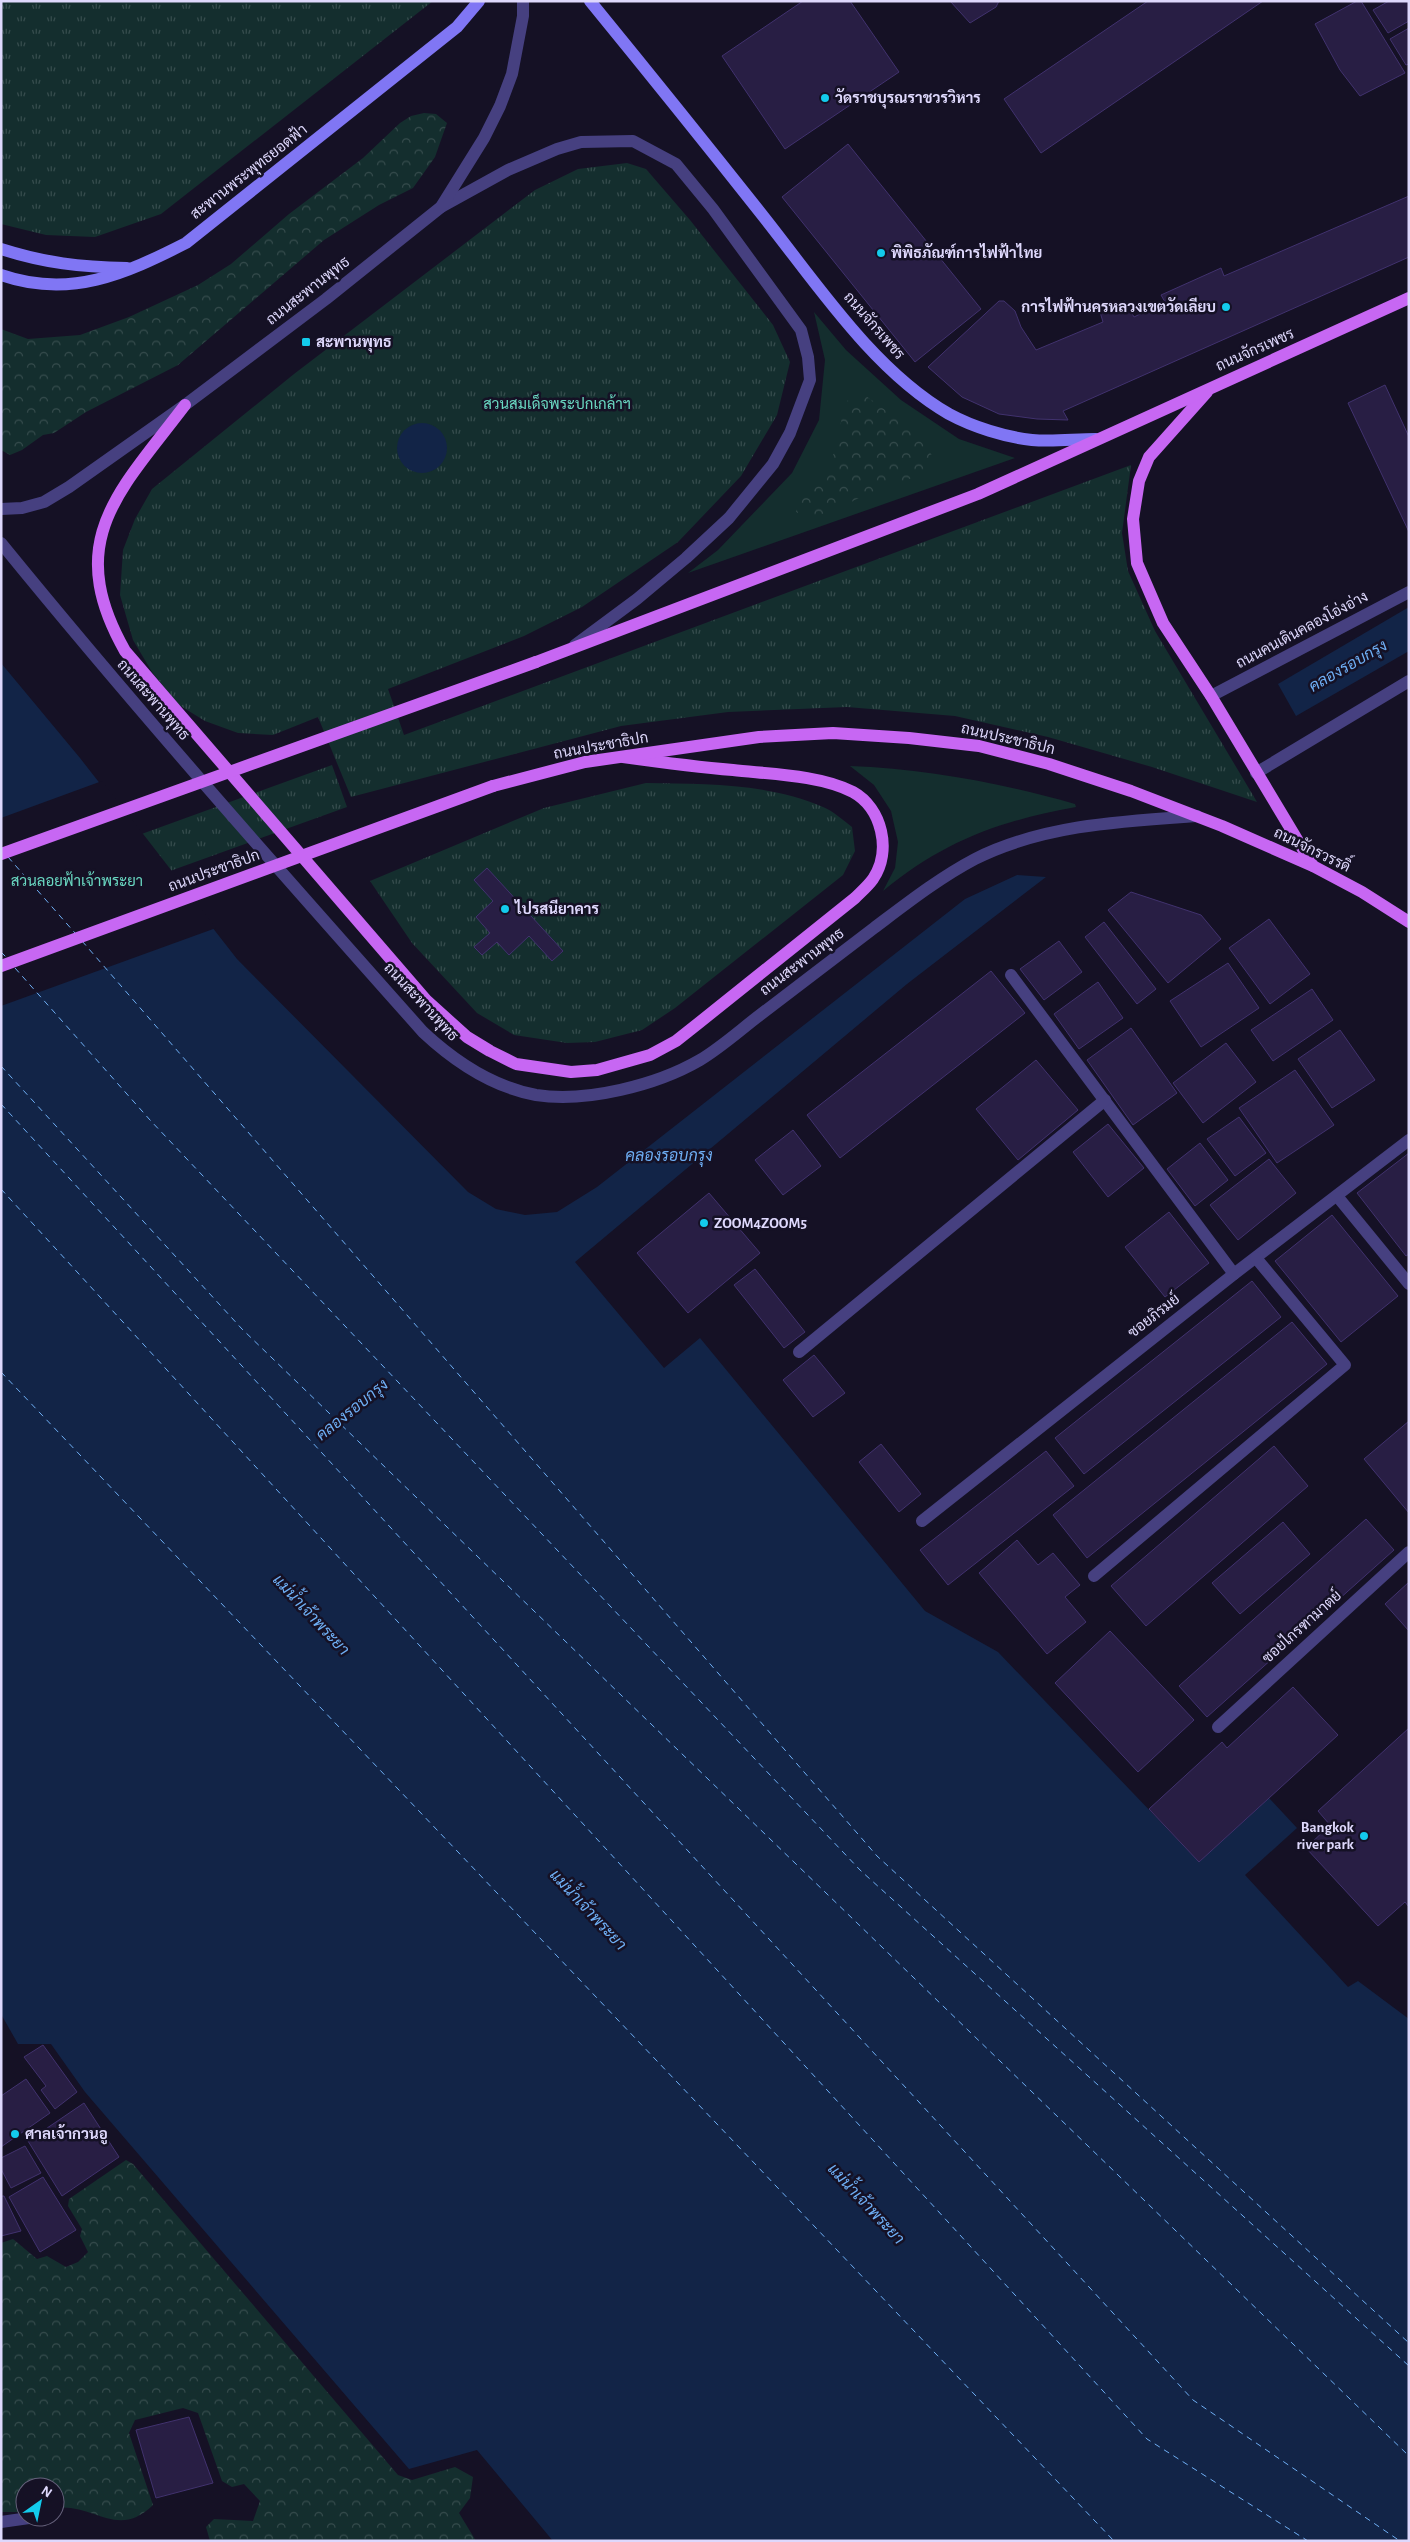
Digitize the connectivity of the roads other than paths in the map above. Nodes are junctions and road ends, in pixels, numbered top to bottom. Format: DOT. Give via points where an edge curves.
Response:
graph roads {
  1 [pos="479,1"];
  2 [pos="523,1"];
  3 [pos="590,1"];
  4 [pos="441,207"];
  5 [pos="1,249"];
  6 [pos="136,269"];
  7 [pos="1,275"];
  8 [pos="1409,298"];
  9 [pos="1211,388"];
  10 [pos="185,405"];
  11 [pos="1096,439"];
  12 [pos="1,509"];
  13 [pos="1,543"];
  14 [pos="1409,592"];
  15 [pos="570,649"];
  16 [pos="1409,680"];
  17 [pos="1215,701"];
  18 [pos="623,757"];
  19 [pos="1256,773"];
  20 [pos="1197,816"];
  21 [pos="1,854"];
  22 [pos="1313,866"];
  23 [pos="1409,922"];
  24 [pos="1,966"];
  25 [pos="1011,975"];
  26 [pos="1104,1100"];
  27 [pos="1409,1140"];
  28 [pos="1337,1196"];
  29 [pos="1256,1258"];
  30 [pos="1234,1274"];
  31 [pos="1409,1284"];
  32 [pos="799,1352"];
  33 [pos="922,1521"];
  34 [pos="1409,1552"];
  35 [pos="1094,1576"];
  36 [pos="1218,1727"];
  37 [pos="15,2520"];
  38 [pos="1,2522"];
  1 -- 6 [label="main road, สะพานพระพุทธยอดฟ้า" via="457,28 186,243"];
  2 -- 4 [label="street, ถนนสะพานพุทธ" via="512,74 500,106"];
  3 -- 11 [label="main road, ถนนจักรเพชร" via="886,367 922,397 977,427 1031,440"];
  4 -- 10 [label="street, ถนนสะพานพุทธ"];
  4 -- 15 [label="street" via="508,170 557,149 581,142 632,141 676,164 802,330 810,380 774,464 729,518 686,558"];
  5 -- 6 [label="main road" via="41,261"];
  6 -- 7 [label="main road, สะพานพระพุทธยอดฟ้า" via="95,282 62,286 17,281"];
  8 -- 9 [label="main road, ถนนจักรเพชร"];
  9 -- 11 [label="main road, ถนนจักรเพชร"];
  9 -- 17 [label="main road" via="1149,457 1138,481 1133,519 1137,562 1163,623"];
  10 -- 12 [label="street, ถนนสะพานพุทธ" via="44,502"];
  10 -- 18 [label="main road" via="114,500 102,529 98,578 112,629 125,651 426,1000 467,1037 516,1064 571,1072 627,1063 650,1055 700,1022 855,898 874,878 882,854 883,838 879,823 865,801 853,792 786,776"];
  11 -- 15 [label="main road" via="978,494"];
  13 -- 20 [label="street, ถนนสะพานพุทธ" via="163,737 423,1032 447,1054 475,1072 536,1095 595,1094 628,1088 700,1060 923,891 976,859 1054,833 1100,824"];
  14 -- 17 [label="street, ถนนคนเดินคลองโอ่งอ่าง"];
  15 -- 21 [label="main road, bridge"];
  16 -- 19 [label="street"];
  17 -- 19 [label="main road"];
  18 -- 20 [label="main road, ถนนประชาธิปก" via="759,737 834,732 909,738 979,746 1050,764"];
  18 -- 24 [label="main road, ถนนประชาธิปก, bridge" via="585,762 493,786"];
  19 -- 22 [label="main road"];
  20 -- 22 [label="main road, ถนนจักรวรรดิ์"];
  22 -- 23 [label="main road, ถนนจักรวรรดิ์"];
  25 -- 26 [label="street"];
  26 -- 30 [label="street"];
  26 -- 32 [label="street"];
  27 -- 28 [label="street, ซอยภิรมย์"];
  28 -- 29 [label="street, ซอยภิรมย์"];
  28 -- 31 [label="street"];
  29 -- 30 [label="street, ซอยภิรมย์"];
  29 -- 35 [label="street" via="1345,1365"];
  30 -- 33 [label="street, ซอยภิรมย์"];
  34 -- 36 [label="street, ซอยไกรฑามาตย์"];
  37 -- 38 [label="street"];
}
